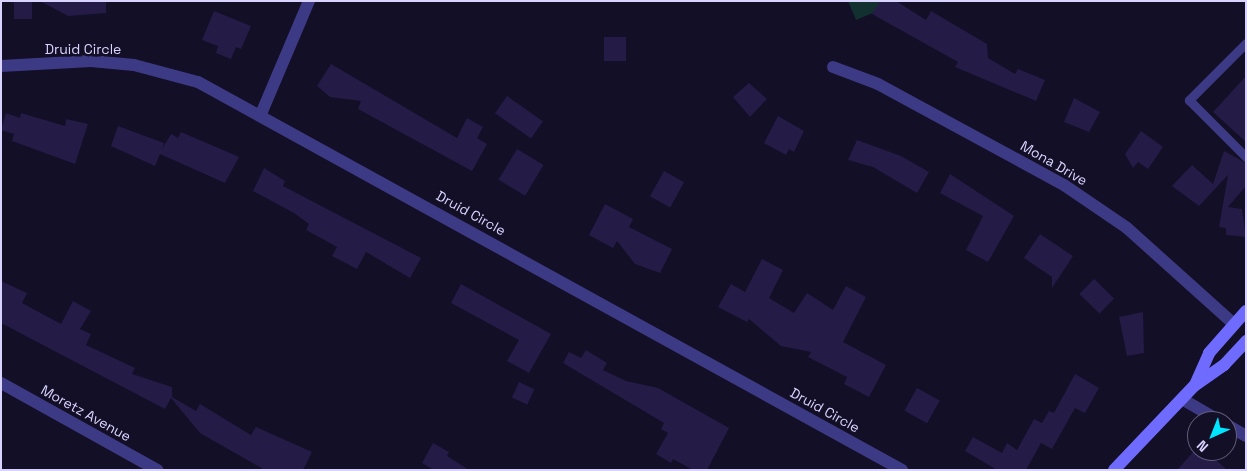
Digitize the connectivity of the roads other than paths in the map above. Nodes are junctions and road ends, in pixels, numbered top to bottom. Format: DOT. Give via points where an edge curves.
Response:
graph roads {
  1 [pos="309,1"];
  2 [pos="1246,43"];
  3 [pos="1,66"];
  4 [pos="833,67"];
  5 [pos="261,114"];
  6 [pos="1246,156"];
  7 [pos="1246,311"];
  8 [pos="1234,324"];
  9 [pos="1246,341"];
  10 [pos="1,383"];
  11 [pos="1194,386"];
  12 [pos="1182,399"];
  13 [pos="1203,411"];
  14 [pos="157,470"];
  15 [pos="902,470"];
  16 [pos="1114,470"];
  1 -- 5 [label="street"];
  2 -- 6 [label="lane" via="1189,100"];
  3 -- 5 [label="street, Druid Circle" via="92,61 144,66 198,82"];
  4 -- 8 [label="street, Mona Drive" via="878,84 1064,185 1127,228"];
  5 -- 15 [label="street, Druid Circle"];
  7 -- 8 [label="main road"];
  8 -- 11 [label="main road" via="1209,354"];
  9 -- 11 [label="main road" via="1224,365"];
  10 -- 14 [label="street, Moretz Avenue"];
  11 -- 12 [label="main road"];
  12 -- 13 [label="street"];
  12 -- 16 [label="main road"];
}
